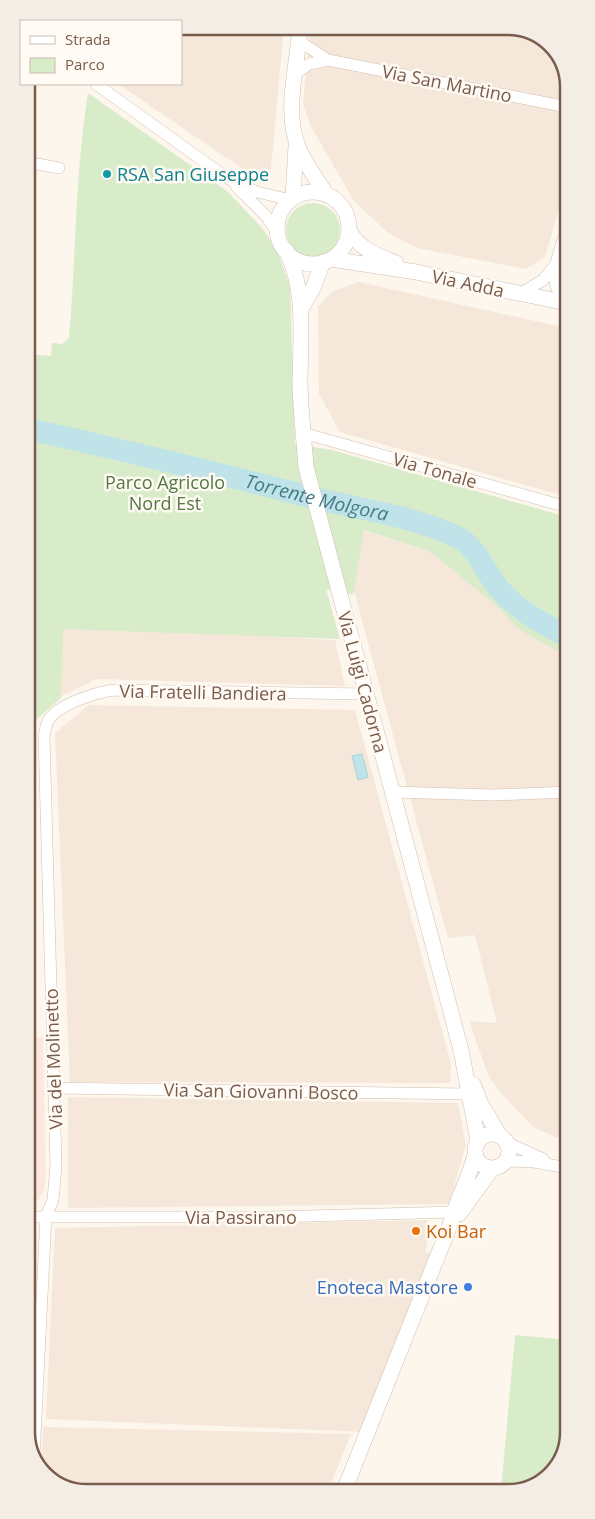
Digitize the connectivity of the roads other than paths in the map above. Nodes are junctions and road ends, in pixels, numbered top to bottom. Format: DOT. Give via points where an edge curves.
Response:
graph roads {
  1 [pos="300,35"];
  2 [pos="301,35"];
  3 [pos="328,60"];
  4 [pos="295,74"];
  5 [pos="97,85"];
  6 [pos="560,106"];
  7 [pos="296,139"];
  8 [pos="35,164"];
  9 [pos="59,168"];
  10 [pos="227,178"];
  11 [pos="327,195"];
  12 [pos="292,199"];
  13 [pos="349,229"];
  14 [pos="278,234"];
  15 [pos="286,250"];
  16 [pos="560,251"];
  17 [pos="327,260"];
  18 [pos="556,264"];
  19 [pos="416,272"];
  20 [pos="560,293"];
  21 [pos="520,294"];
  22 [pos="560,301"];
  23 [pos="301,308"];
  24 [pos="303,433"];
  25 [pos="560,505"];
  26 [pos="367,694"];
  27 [pos="48,721"];
  28 [pos="391,792"];
  29 [pos="560,792"];
  30 [pos="460,1050"];
  31 [pos="54,1088"];
  32 [pos="468,1094"];
  33 [pos="503,1139"];
  34 [pos="476,1148"];
  35 [pos="506,1162"];
  36 [pos="560,1165"];
  37 [pos="560,1166"];
  38 [pos="492,1169"];
  39 [pos="35,1216"];
  40 [pos="46,1216"];
  41 [pos="452,1219"];
  42 [pos="35,1436"];
  43 [pos="347,1484"];
  1 -- 4 [label="street"];
  2 -- 3 [label="street, Via San Martino"];
  3 -- 4 [label="street, Via San Martino" via="308,64"];
  3 -- 6 [label="street, Via San Martino"];
  4 -- 7 [label="street" via="293,114"];
  5 -- 10 [label="street"];
  7 -- 11 [label="street"];
  7 -- 12 [label="street" via="296,177"];
  8 -- 9 [label="street"];
  10 -- 12 [label="street" via="257,192"];
  10 -- 14 [label="street" via="266,216"];
  11 -- 12 [label="street" via="308,192"];
  11 -- 13 [label="street" via="344,209"];
  12 -- 14 [label="street" via="279,217"];
  13 -- 17 [label="street" via="345,244"];
  13 -- 19 [label="street, Via Adda" via="363,246"];
  14 -- 15 [label="street"];
  15 -- 17 [label="street" via="302,262"];
  15 -- 23 [label="street, Via Luigi Cadorna"];
  16 -- 18 [label="street, Via Adda"];
  17 -- 19 [label="street, Via Adda"];
  17 -- 23 [label="street, Via Luigi Cadorna"];
  18 -- 20 [label="street, Via Adda" via="556,288"];
  18 -- 21 [label="street, Via Adda" via="544,280"];
  19 -- 21 [label="street, Via Adda"];
  21 -- 22 [label="street, Via Adda"];
  23 -- 24 [label="street, Via Luigi Cadorna"];
  24 -- 25 [label="street, Via Tonale"];
  24 -- 26 [label="street, Via Luigi Cadorna" via="310,486"];
  26 -- 27 [label="street, Via Fratelli Bandiera" via="102,691 57,712"];
  26 -- 28 [label="street, Via Luigi Cadorna"];
  27 -- 31 [label="street, Via del Molinetto" via="44,736"];
  28 -- 29 [label="street" via="493,795"];
  28 -- 30 [label="street, Via Luigi Cadorna"];
  30 -- 32 [label="street, Via Luigi Cadorna"];
  30 -- 33 [label="street, Via Luigi Cadorna" via="481,1104"];
  31 -- 32 [label="street, Via San Giovanni Bosco"];
  31 -- 40 [label="street, Via del Molinetto" via="54,1200"];
  32 -- 34 [label="street, Via Luigi Cadorna"];
  33 -- 34 [label="street" via="486,1134"];
  33 -- 35 [label="street" via="509,1152"];
  33 -- 36 [label="street"];
  34 -- 38 [label="street" via="481,1165"];
  34 -- 41 [label="street" via="470,1176"];
  35 -- 37 [label="street"];
  35 -- 38 [label="street"];
  38 -- 41 [label="street"];
  39 -- 40 [label="street, Via Passirano"];
  40 -- 41 [label="street, Via Passirano"];
  40 -- 42 [label="street, Via del Molinetto"];
  41 -- 43 [label="street"];
}
